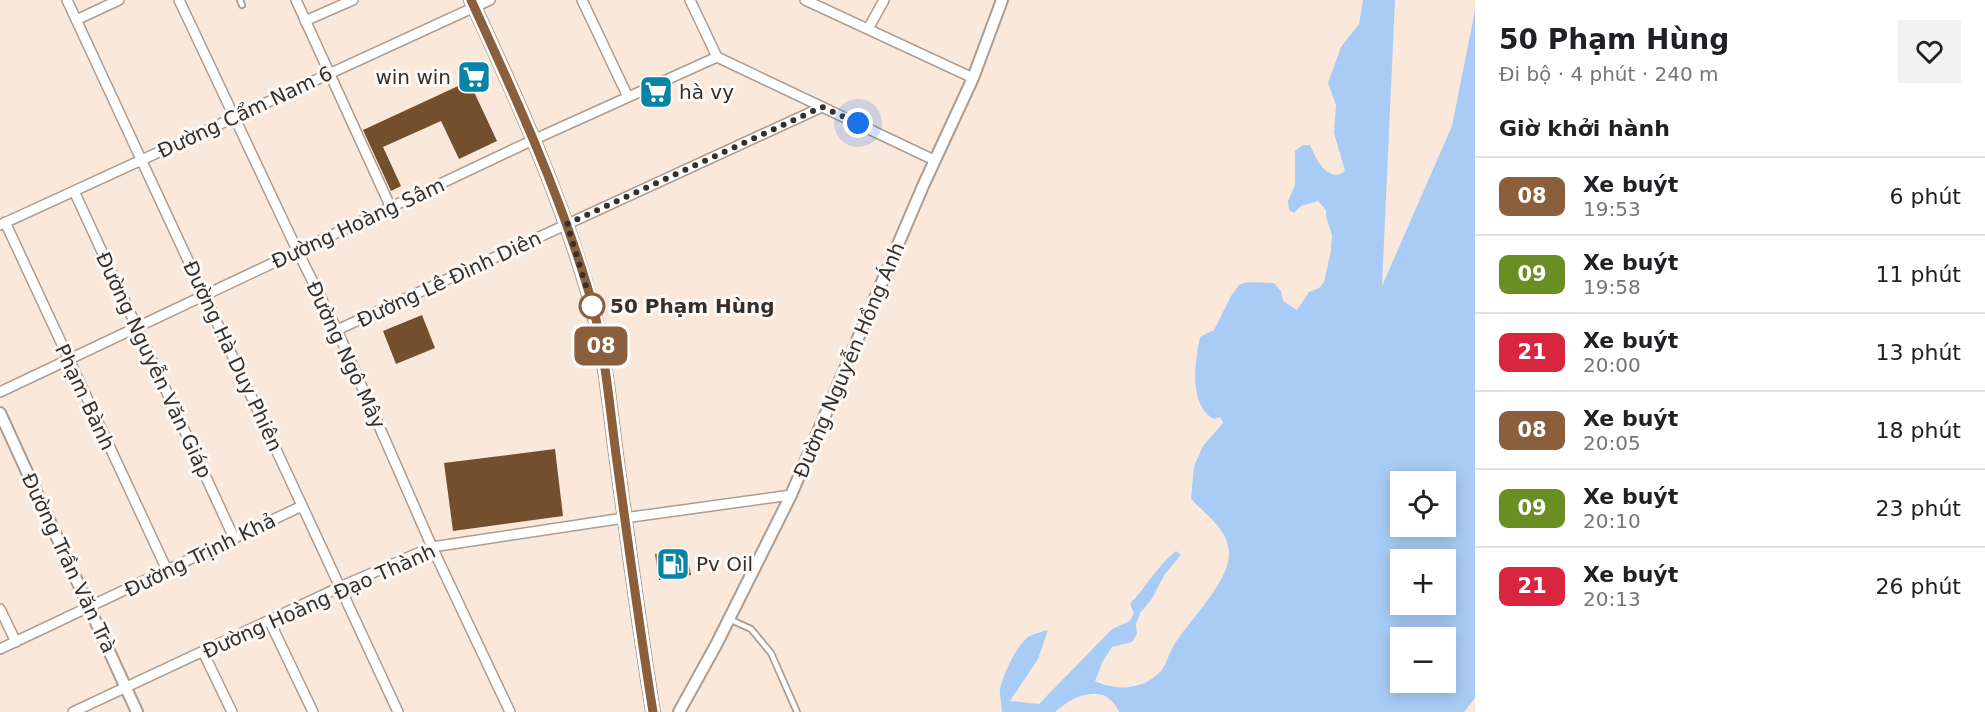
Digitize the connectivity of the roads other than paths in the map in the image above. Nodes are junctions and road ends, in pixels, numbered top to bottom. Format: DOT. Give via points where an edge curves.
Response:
graph roads {
  1 [pos="67,0"];
  2 [pos="119,0"];
  3 [pos="179,0"];
  4 [pos="296,0"];
  5 [pos="353,0"];
  6 [pos="490,0"];
  7 [pos="582,0"];
  8 [pos="690,0"];
  9 [pos="804,0"];
  10 [pos="884,0"];
  11 [pos="1002,0"];
  12 [pos="473,4"];
  13 [pos="76,20"];
  14 [pos="305,21"];
  15 [pos="868,29"];
  16 [pos="717,57"];
  17 [pos="329,74"];
  18 [pos="973,78"];
  19 [pos="628,97"];
  20 [pos="822,107"];
  21 [pos="234,117"];
  22 [pos="533,140"];
  23 [pos="142,160"];
  24 [pos="934,160"];
  25 [pos="74,191"];
  26 [pos="391,208"];
  27 [pos="3,224"];
  28 [pos="567,224"];
  29 [pos="297,252"];
  30 [pos="205,296"];
  31 [pos="136,328"];
  32 [pos="337,330"];
  33 [pos="68,360"];
  34 [pos="0,392"];
  35 [pos="0,413"];
  36 [pos="791,495"];
  37 [pos="302,506"];
  38 [pos="624,518"];
  39 [pos="234,538"];
  40 [pos="432,547"];
  41 [pos="166,570"];
  42 [pos="340,587"];
  43 [pos="89,608"];
  44 [pos="0,609"];
  45 [pos="729,619"];
  46 [pos="269,620"];
  47 [pos="16,642"];
  48 [pos="0,649"];
  49 [pos="203,652"];
  50 [pos="126,688"];
  51 [pos="73,712"];
  52 [pos="137,712"];
  53 [pos="232,712"];
  54 [pos="313,712"];
  55 [pos="398,712"];
  56 [pos="510,712"];
  57 [pos="653,712"];
  58 [pos="679,712"];
  59 [pos="797,712"];
  1 -- 13 [label="street, Đường Hà Duy Phiên"];
  2 -- 13 [label="street"];
  3 -- 21 [label="street, Đường Ngô Mây"];
  4 -- 14 [label="street"];
  5 -- 14 [label="street"];
  6 -- 12 [label="street, Đường Cẩm Nam 6"];
  7 -- 19 [label="street"];
  8 -- 16 [label="street"];
  9 -- 15 [label="street"];
  10 -- 15 [label="street"];
  11 -- 18 [label="street, Đường Nguyễn Hồng Ánh"];
  12 -- 17 [label="street, Đường Cẩm Nam 6"];
  12 -- 22 [label="main road"];
  13 -- 23 [label="street, Đường Hà Duy Phiên"];
  14 -- 17 [label="street"];
  15 -- 18 [label="street"];
  16 -- 19 [label="street, Đường Hoàng Sâm"];
  16 -- 20 [label="street"];
  17 -- 21 [label="street, Đường Cẩm Nam 6"];
  17 -- 26 [label="street"];
  18 -- 24 [label="street, Đường Nguyễn Hồng Ánh"];
  19 -- 22 [label="street, Đường Hoàng Sâm"];
  20 -- 24 [label="street"];
  20 -- 28 [label="street, Đường Lê Đình Diên"];
  21 -- 23 [label="street, Đường Cẩm Nam 6"];
  21 -- 29 [label="street, Đường Ngô Mây"];
  22 -- 26 [label="street, Đường Hoàng Sâm"];
  22 -- 28 [label="main road"];
  23 -- 25 [label="street, Đường Cẩm Nam 6"];
  23 -- 30 [label="street, Đường Hà Duy Phiên"];
  24 -- 36 [label="street, Đường Nguyễn Hồng Ánh"];
  25 -- 27 [label="street, Đường Cẩm Nam 6"];
  25 -- 31 [label="street, Đường Nguyễn Văn Giáp"];
  26 -- 29 [label="street, Đường Hoàng Sâm"];
  27 -- 33 [label="street, Phạm Bành"];
  28 -- 32 [label="street, Đường Lê Đình Diên"];
  28 -- 38 [label="main road" via="598,334"];
  29 -- 30 [label="street, Đường Hoàng Sâm"];
  29 -- 32 [label="street, Đường Ngô Mây"];
  30 -- 31 [label="street, Đường Hoàng Sâm"];
  30 -- 37 [label="street, Đường Hà Duy Phiên"];
  31 -- 33 [label="street, Đường Hoàng Sâm"];
  31 -- 39 [label="street, Đường Nguyễn Văn Giáp"];
  32 -- 40 [label="street, Đường Ngô Mây"];
  33 -- 34 [label="street, Đường Hoàng Sâm"];
  33 -- 41 [label="street, Phạm Bành"];
  35 -- 43 [label="street, Đường Trần Văn Trà"];
  36 -- 38 [label="street, Đường Hoàng Đạo Thành"];
  36 -- 45 [label="street, Đường Nguyễn Hồng Ánh"];
  37 -- 39 [label="street, Đường Trịnh Khả"];
  37 -- 42 [label="street, Đường Hà Duy Phiên"];
  38 -- 40 [label="street, Đường Hoàng Đạo Thành"];
  38 -- 57 [label="main road"];
  39 -- 41 [label="street, Đường Trịnh Khả"];
  40 -- 42 [label="street, Đường Hoàng Đạo Thành"];
  40 -- 56 [label="street, Đường Ngô Mây"];
  41 -- 43 [label="street, Đường Trịnh Khả"];
  42 -- 46 [label="street, Đường Hoàng Đạo Thành"];
  42 -- 55 [label="street, Đường Hà Duy Phiên"];
  43 -- 47 [label="street, Đường Trịnh Khả"];
  43 -- 50 [label="street, Đường Trần Văn Trà"];
  44 -- 47 [label="street"];
  45 -- 58 [label="street, Đường Nguyễn Hồng Ánh"];
  45 -- 59 [label="lane" via="751,629 771,653"];
  46 -- 49 [label="street, Đường Hoàng Đạo Thành"];
  46 -- 54 [label="street"];
  47 -- 48 [label="street, Đường Trịnh Khả"];
  49 -- 50 [label="street, Đường Hoàng Đạo Thành"];
  49 -- 53 [label="street"];
  50 -- 51 [label="street, Đường Hoàng Đạo Thành"];
  50 -- 52 [label="street, Đường Trần Văn Trà"];
}
